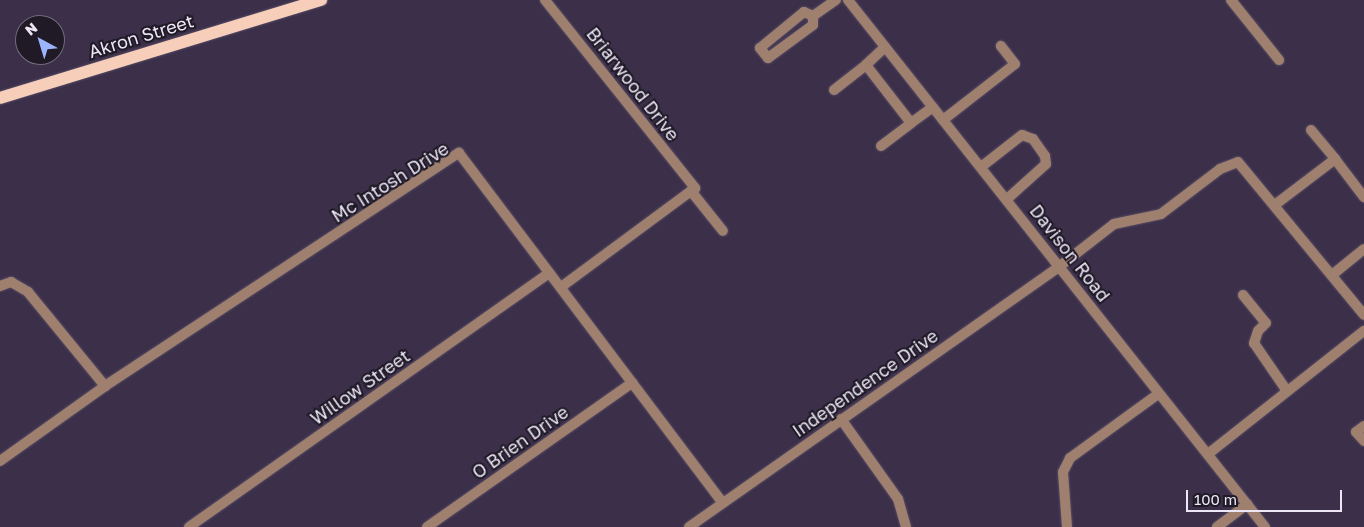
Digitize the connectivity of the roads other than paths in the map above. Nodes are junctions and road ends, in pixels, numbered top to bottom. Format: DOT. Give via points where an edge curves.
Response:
graph roads {
  1 [pos="321,0"];
  2 [pos="545,0"];
  3 [pos="836,0"];
  4 [pos="848,0"];
  5 [pos="1232,0"];
  6 [pos="813,16"];
  7 [pos="1001,46"];
  8 [pos="885,47"];
  9 [pos="1279,60"];
  10 [pos="866,65"];
  11 [pos="834,90"];
  12 [pos="0,98"];
  13 [pos="933,107"];
  14 [pos="943,120"];
  15 [pos="912,123"];
  16 [pos="1312,130"];
  17 [pos="881,146"];
  18 [pos="1335,159"];
  19 [pos="981,167"];
  20 [pos="693,190"];
  21 [pos="1364,197"];
  22 [pos="1006,199"];
  23 [pos="1276,204"];
  24 [pos="724,231"];
  25 [pos="1364,249"];
  26 [pos="1060,266"];
  27 [pos="549,273"];
  28 [pos="1332,275"];
  29 [pos="0,286"];
  30 [pos="561,287"];
  31 [pos="1244,295"];
  32 [pos="1364,315"];
  33 [pos="1364,331"];
  34 [pos="632,383"];
  35 [pos="105,386"];
  36 [pos="1287,391"];
  37 [pos="1158,394"];
  38 [pos="841,419"];
  39 [pos="1364,426"];
  40 [pos="1364,441"];
  41 [pos="1208,454"];
  42 [pos="0,461"];
  43 [pos="723,503"];
  44 [pos="1246,504"];
  45 [pos="189,527"];
  46 [pos="427,527"];
  47 [pos="689,527"];
  48 [pos="906,527"];
  49 [pos="1068,527"];
  50 [pos="1217,527"];
  51 [pos="1265,527"];
  1 -- 12 [label="main road, Akron Street"];
  2 -- 20 [label="street, Briarwood Drive"];
  3 -- 6 [label="street"];
  4 -- 8 [label="street, Davison Road"];
  5 -- 9 [label="street"];
  6 -- 6 [label="street" via="804,12 760,48 768,58 776,54 813,25"];
  7 -- 14 [label="street" via="1015,64"];
  8 -- 10 [label="street"];
  8 -- 13 [label="street, Davison Road"];
  10 -- 11 [label="street"];
  10 -- 15 [label="street"];
  13 -- 14 [label="street, Davison Road"];
  13 -- 15 [label="street"];
  14 -- 19 [label="street, Davison Road"];
  15 -- 17 [label="street"];
  16 -- 18 [label="street"];
  18 -- 21 [label="street"];
  18 -- 23 [label="street"];
  19 -- 22 [label="street, Davison Road"];
  19 -- 22 [label="street" via="1022,135 1029,136 1039,147 1047,160 1044,168"];
  20 -- 24 [label="street, Briarwood Drive"];
  20 -- 30 [label="street"];
  22 -- 26 [label="street, Davison Road"];
  23 -- 26 [label="street, Independence Drive" via="1238,162 1220,169 1162,214 1114,224"];
  23 -- 28 [label="street"];
  25 -- 28 [label="street"];
  26 -- 37 [label="street, Davison Road"];
  26 -- 38 [label="street, Independence Drive"];
  27 -- 30 [label="street, Mc Intosh Drive"];
  27 -- 35 [label="street, Mc Intosh Drive" via="459,154"];
  27 -- 45 [label="street, Willow Street"];
  28 -- 32 [label="street"];
  29 -- 35 [label="street" via="11,282 28,292"];
  30 -- 34 [label="street, Mc Intosh Drive"];
  31 -- 36 [label="street" via="1266,323 1258,331 1254,343"];
  33 -- 36 [label="street"];
  34 -- 43 [label="street, Mc Intosh Drive"];
  34 -- 46 [label="street, O Brien Drive"];
  35 -- 42 [label="street, Mc Intosh Drive"];
  36 -- 41 [label="street"];
  37 -- 41 [label="street, Davison Road"];
  37 -- 49 [label="street" via="1070,458 1063,472"];
  38 -- 43 [label="street, Independence Drive"];
  38 -- 48 [label="street" via="898,499"];
  39 -- 40 [label="street" via="1356,432"];
  41 -- 44 [label="street, Davison Road"];
  43 -- 47 [label="street, Independence Drive"];
  44 -- 50 [label="street"];
  44 -- 51 [label="street, Davison Road"];
}
